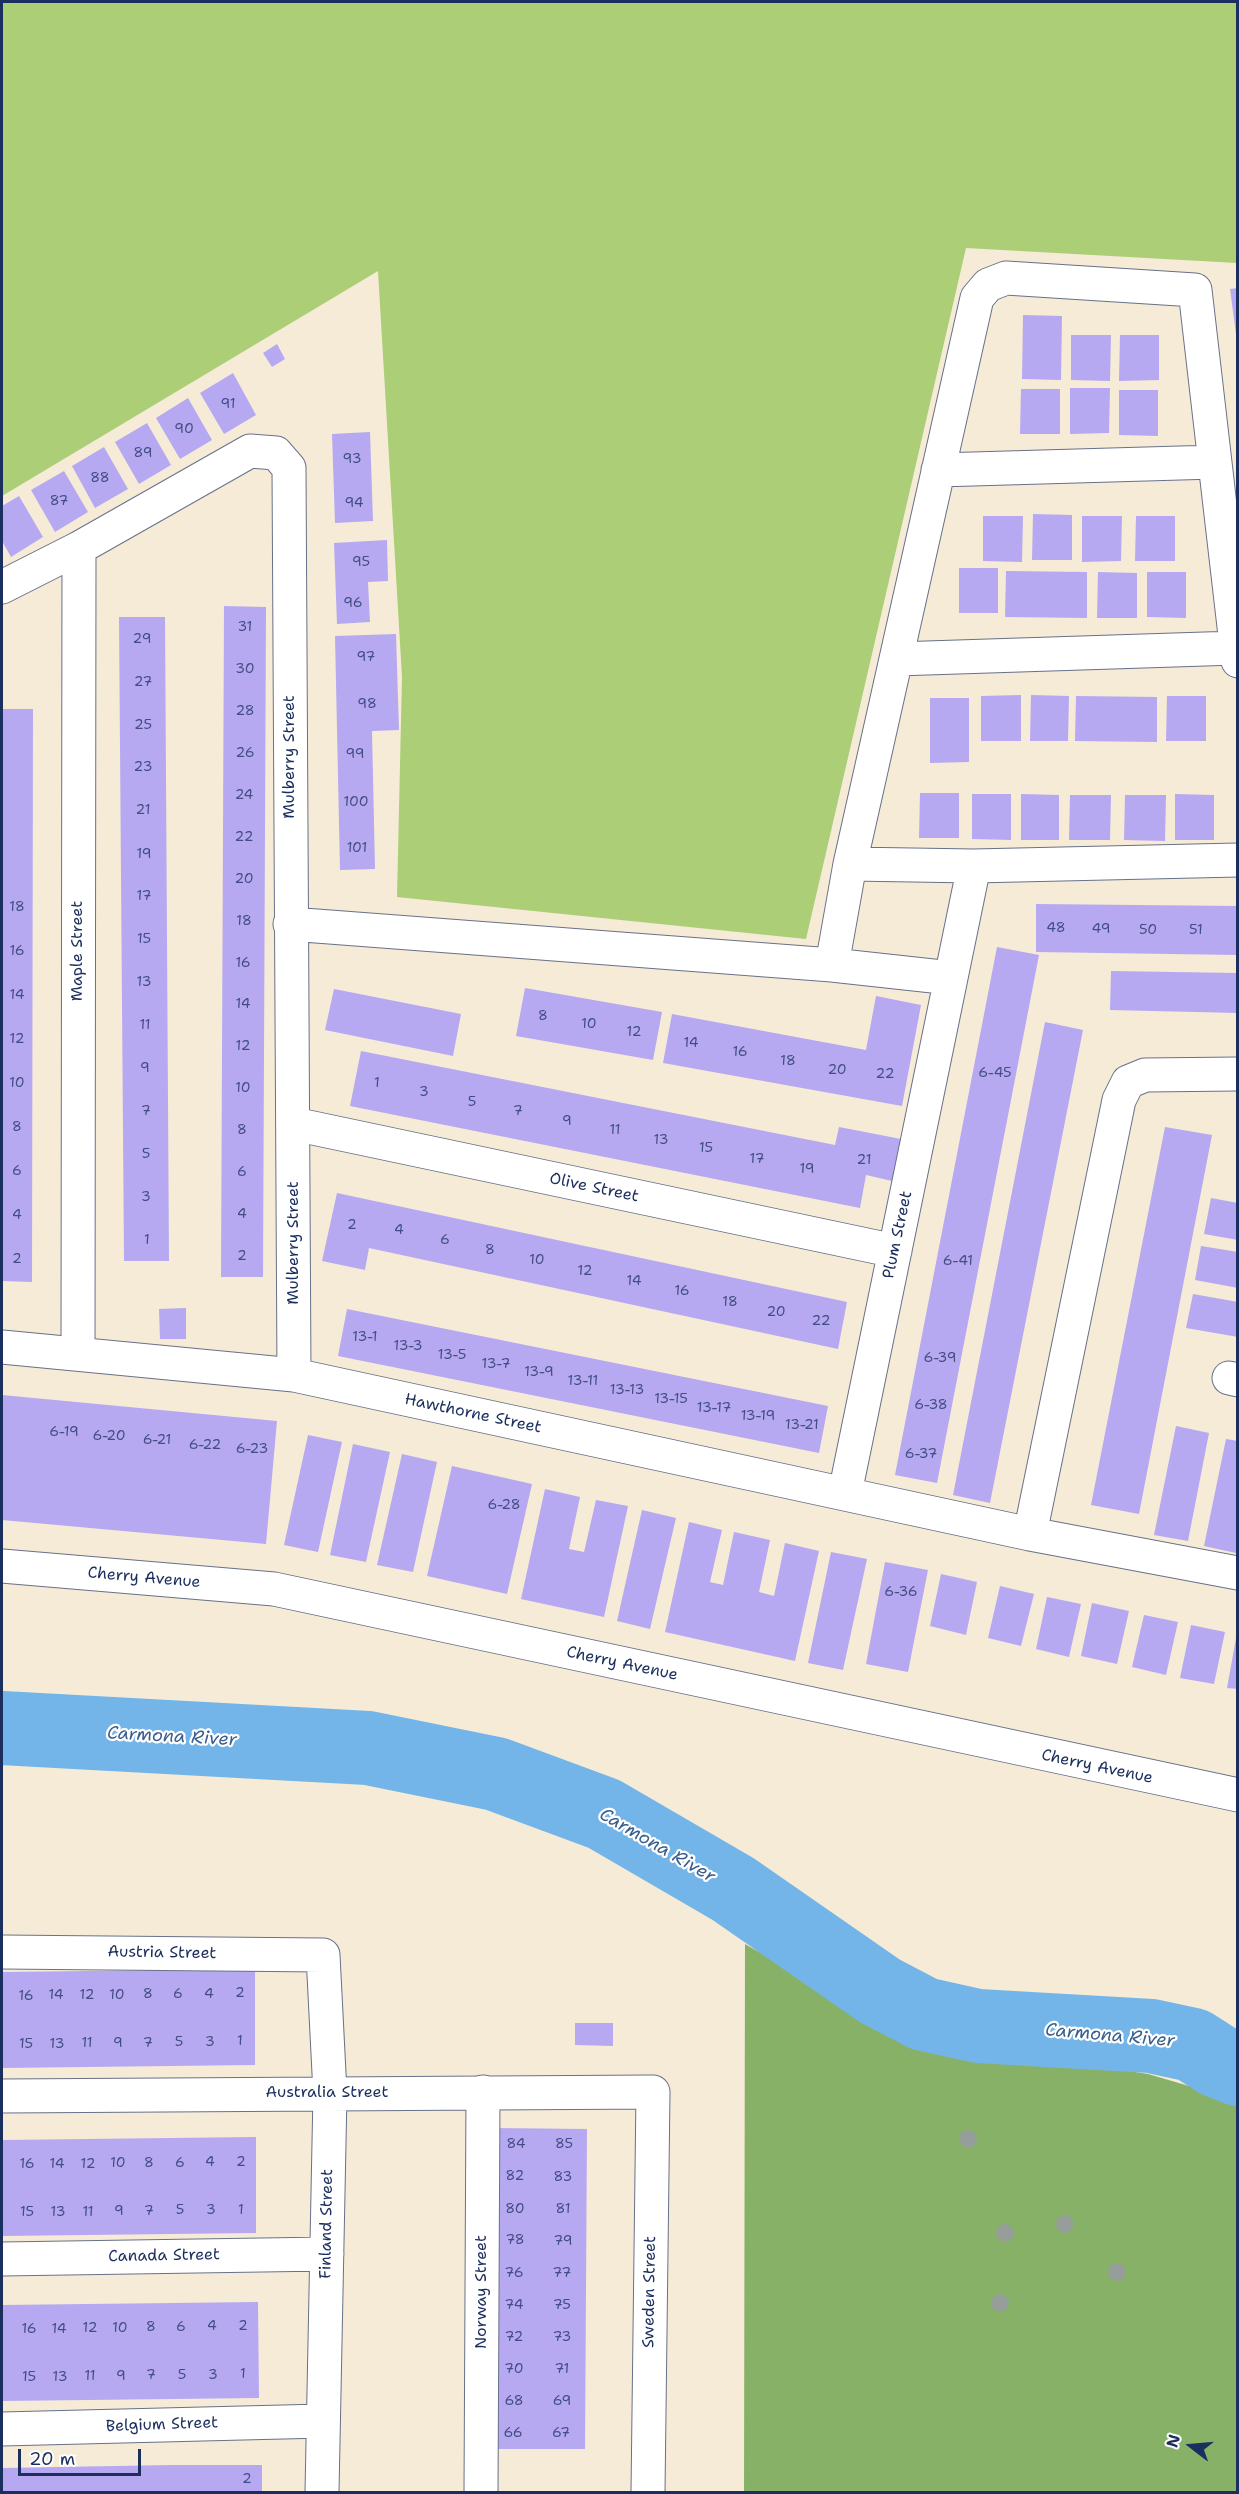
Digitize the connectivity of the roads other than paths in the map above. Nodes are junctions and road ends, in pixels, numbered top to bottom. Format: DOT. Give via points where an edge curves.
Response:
graph roads {
  1 [pos="1215,462"];
  2 [pos="938,470"];
  3 [pos="79,548"];
  4 [pos="2,587"];
  5 [pos="1237,654"];
  6 [pos="896,659"];
  7 [pos="1238,860"];
  8 [pos="850,864"];
  9 [pos="974,866"];
  10 [pos="290,924"];
  11 [pos="832,965"];
  12 [pos="951,978"];
  13 [pos="1238,1074"];
  14 [pos="294,1124"];
  15 [pos="895,1251"];
  16 [pos="2,1347"];
  17 [pos="78,1353"];
  18 [pos="294,1375"];
  19 [pos="845,1493"];
  20 [pos="1030,1534"];
  21 [pos="2,1566"];
  22 [pos="1238,1573"];
  23 [pos="1238,1795"];
  24 [pos="2,1952"];
  25 [pos="323,1955"];
  26 [pos="483,2092"];
  27 [pos="653,2092"];
  28 [pos="330,2093"];
  29 [pos="2,2096"];
  30 [pos="327,2254"];
  31 [pos="2,2259"];
  32 [pos="323,2421"];
  33 [pos="2,2429"];
  34 [pos="322,2493"];
  35 [pos="481,2493"];
  36 [pos="648,2493"];
  1 -- 2 [label="street"];
  1 -- 2 [label="street" via="1195,290 1006,278 988,285 977,298"];
  1 -- 5 [label="street"];
  2 -- 6 [label="street"];
  3 -- 4 [label="street, Mulberry Street"];
  3 -- 10 [label="street, Mulberry Street" via="250,451 276,453 289,468"];
  3 -- 17 [label="street, Maple Street"];
  5 -- 6 [label="street"];
  6 -- 8 [label="street"];
  7 -- 9 [label="street"];
  8 -- 9 [label="street"];
  8 -- 11 [label="street"];
  9 -- 12 [label="street, Plum Street"];
  10 -- 11 [label="street"];
  10 -- 14 [label="street, Mulberry Street"];
  11 -- 12 [label="street"];
  12 -- 15 [label="street, Plum Street"];
  13 -- 20 [label="street" via="1145,1075 1128,1082 1119,1100"];
  14 -- 15 [label="street, Olive Street"];
  14 -- 18 [label="street, Mulberry Street"];
  15 -- 19 [label="street, Plum Street"];
  16 -- 17 [label="street, Hawthorne Street"];
  17 -- 18 [label="street, Hawthorne Street"];
  18 -- 19 [label="street, Hawthorne Street"];
  19 -- 20 [label="street, Hawthorne Street"];
  20 -- 22 [label="street, Hawthorne Street"];
  21 -- 23 [label="street, Cherry Avenue" via="274,1589"];
  24 -- 25 [label="street, Austria Street"];
  25 -- 28 [label="street, Finland Street"];
  26 -- 27 [label="street, Australia Street"];
  26 -- 28 [label="street, Australia Street"];
  26 -- 35 [label="street, Norway Street"];
  27 -- 36 [label="street, Sweden Street"];
  28 -- 29 [label="street, Australia Street"];
  28 -- 30 [label="street, Finland Street"];
  30 -- 31 [label="street, Canada Street"];
  30 -- 32 [label="street, Finland Street"];
  32 -- 33 [label="street, Belgium Street"];
  32 -- 34 [label="street, Finland Street"];
}
